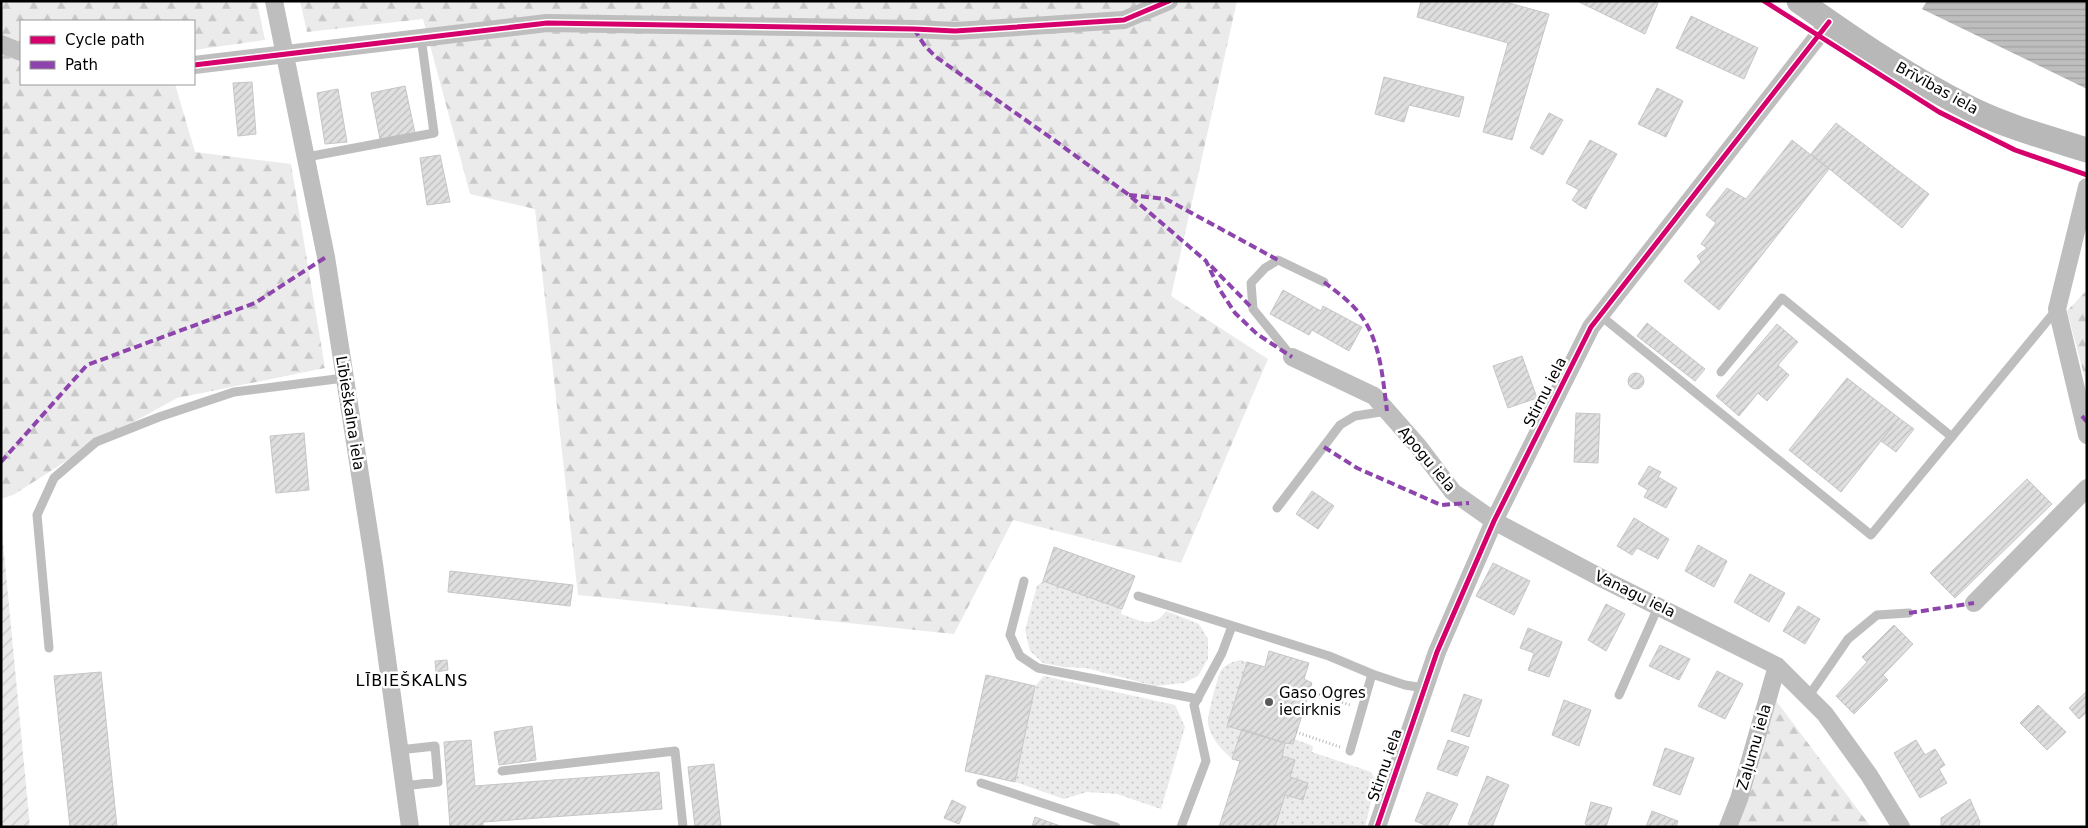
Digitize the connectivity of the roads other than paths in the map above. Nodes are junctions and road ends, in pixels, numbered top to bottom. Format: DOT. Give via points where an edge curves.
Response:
graph roads {
  1 [pos="274,1"];
  2 [pos="1169,1"];
  3 [pos="1799,1"];
  4 [pos="1828,22"];
  5 [pos="421,37"];
  6 [pos="1,44"];
  7 [pos="20,52"];
  8 [pos="284,54"];
  9 [pos="195,65"];
  10 [pos="2087,150"];
  11 [pos="307,157"];
  12 [pos="2087,187"];
  13 [pos="1324,282"];
  14 [pos="2058,309"];
  15 [pos="1601,316"];
  16 [pos="1292,357"];
  17 [pos="1721,372"];
  18 [pos="344,378"];
  19 [pos="1387,411"];
  20 [pos="2087,435"];
  21 [pos="1952,437"];
  22 [pos="2087,488"];
  23 [pos="1277,508"];
  24 [pos="1494,521"];
  25 [pos="1024,581"];
  26 [pos="1138,596"];
  27 [pos="1974,603"];
  28 [pos="1658,605"];
  29 [pos="1908,613"];
  30 [pos="1232,626"];
  31 [pos="49,648"];
  32 [pos="1777,666"];
  33 [pos="1372,674"];
  34 [pos="1424,688"];
  35 [pos="1619,695"];
  36 [pos="1808,697"];
  37 [pos="1198,699"];
  38 [pos="399,750"];
  39 [pos="1350,751"];
  40 [pos="502,771"];
  41 [pos="981,783"];
  42 [pos="404,786"];
  43 [pos="410,827"];
  44 [pos="683,827"];
  45 [pos="1116,827"];
  46 [pos="1181,827"];
  47 [pos="1377,827"];
  48 [pos="1728,827"];
  49 [pos="1901,827"];
  1 -- 8 [label="street, Lībieškalna iela"];
  2 -- 5 [label="street" via="1124,20 955,32 547,23"];
  3 -- 4 [label="main road, Brīvības iela"];
  4 -- 10 [label="main road, Brīvības iela" via="1911,76 1972,109 2030,133"];
  4 -- 15 [label="street, Stirnu iela"];
  5 -- 8 [label="street"];
  5 -- 11 [label="lane" via="434,133"];
  6 -- 7 [label="street"];
  8 -- 9 [label="street"];
  8 -- 11 [label="street, Lībieškalna iela"];
  11 -- 18 [label="street, Lībieškalna iela"];
  12 -- 14 [label="street"];
  13 -- 16 [label="lane" via="1278,260 1264,268 1252,283 1253,309"];
  14 -- 20 [label="street"];
  14 -- 21 [label="lane"];
  15 -- 21 [label="lane" via="1872,535"];
  15 -- 24 [label="street, Stirnu iela" via="1591,328"];
  16 -- 19 [label="street, Apogu iela" via="1374,396"];
  17 -- 21 [label="lane" via="1782,298"];
  18 -- 31 [label="lane" via="234,392 159,417 96,442 54,478 37,515"];
  18 -- 38 [label="street, Lībieškalna iela"];
  19 -- 23 [label="lane" via="1355,416 1340,425"];
  19 -- 24 [label="street, Apogu iela" via="1453,492"];
  22 -- 27 [label="street"];
  24 -- 28 [label="street, Vanagu iela"];
  24 -- 34 [label="street, Stirnu iela"];
  25 -- 37 [label="lane" via="1010,635 1020,656 1038,668"];
  26 -- 30 [label="lane"];
  28 -- 32 [label="street, Vanagu iela"];
  28 -- 35 [label="lane"];
  29 -- 36 [label="lane" via="1877,615 1848,639"];
  30 -- 33 [label="lane" via="1329,656"];
  30 -- 37 [label="lane"];
  32 -- 36 [label="street, Vanagu iela"];
  32 -- 48 [label="street, Zaļumu iela"];
  33 -- 34 [label="lane"];
  33 -- 39 [label="lane"];
  34 -- 47 [label="street, Stirnu iela"];
  36 -- 49 [label="street, Vanagu iela" via="1826,714 1870,775"];
  37 -- 46 [label="lane" via="1194,706 1206,761"];
  38 -- 42 [label="street, Lībieškalna iela"];
  38 -- 42 [label="lane" via="435,746 438,782"];
  40 -- 44 [label="lane" via="675,751"];
  41 -- 45 [label="lane"];
  42 -- 43 [label="street, Lībieškalna iela"];
}
